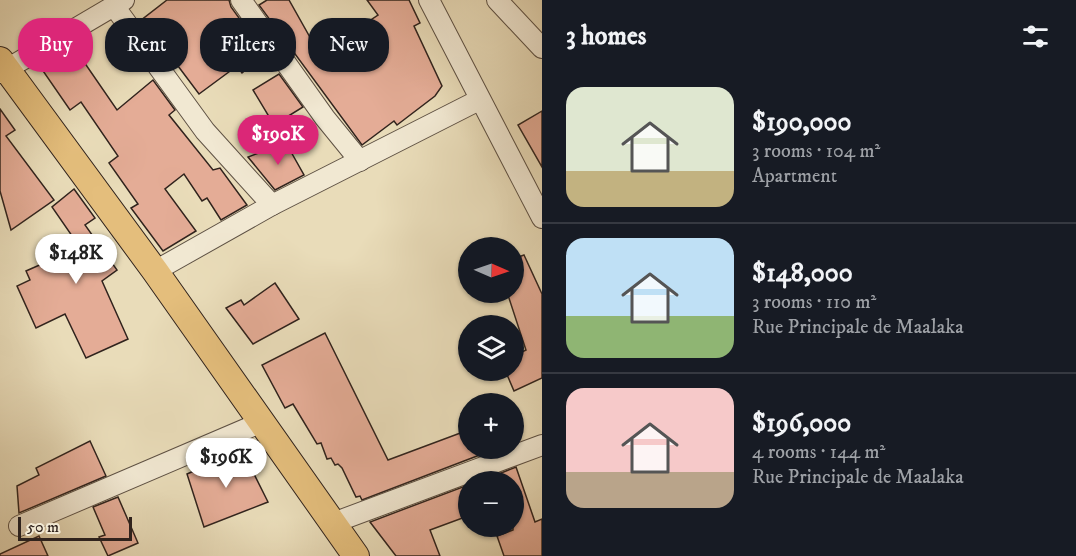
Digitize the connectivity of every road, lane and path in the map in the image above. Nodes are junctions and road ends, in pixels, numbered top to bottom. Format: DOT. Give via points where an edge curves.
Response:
graph roads {
  1 [pos="241,0"];
  2 [pos="429,0"];
  3 [pos="497,0"];
  4 [pos="119,3"];
  5 [pos="542,48"];
  6 [pos="2,67"];
  7 [pos="479,100"];
  8 [pos="360,161"];
  9 [pos="272,205"];
  10 [pos="542,218"];
  11 [pos="155,271"];
  12 [pos="262,422"];
  13 [pos="542,446"];
  14 [pos="333,523"];
  15 [pos="19,526"];
  16 [pos="356,556"];
  1 -- 8 [label="street"];
  2 -- 7 [label="street"];
  3 -- 5 [label="street"];
  4 -- 6 [label="street"];
  4 -- 9 [label="street" via="205,131"];
  6 -- 11 [label="main road"];
  7 -- 8 [label="street"];
  7 -- 10 [label="street"];
  8 -- 9 [label="street"];
  9 -- 11 [label="street"];
  11 -- 12 [label="main road"];
  12 -- 14 [label="main road"];
  12 -- 15 [label="street"];
  13 -- 14 [label="street"];
  14 -- 16 [label="main road"];
}
